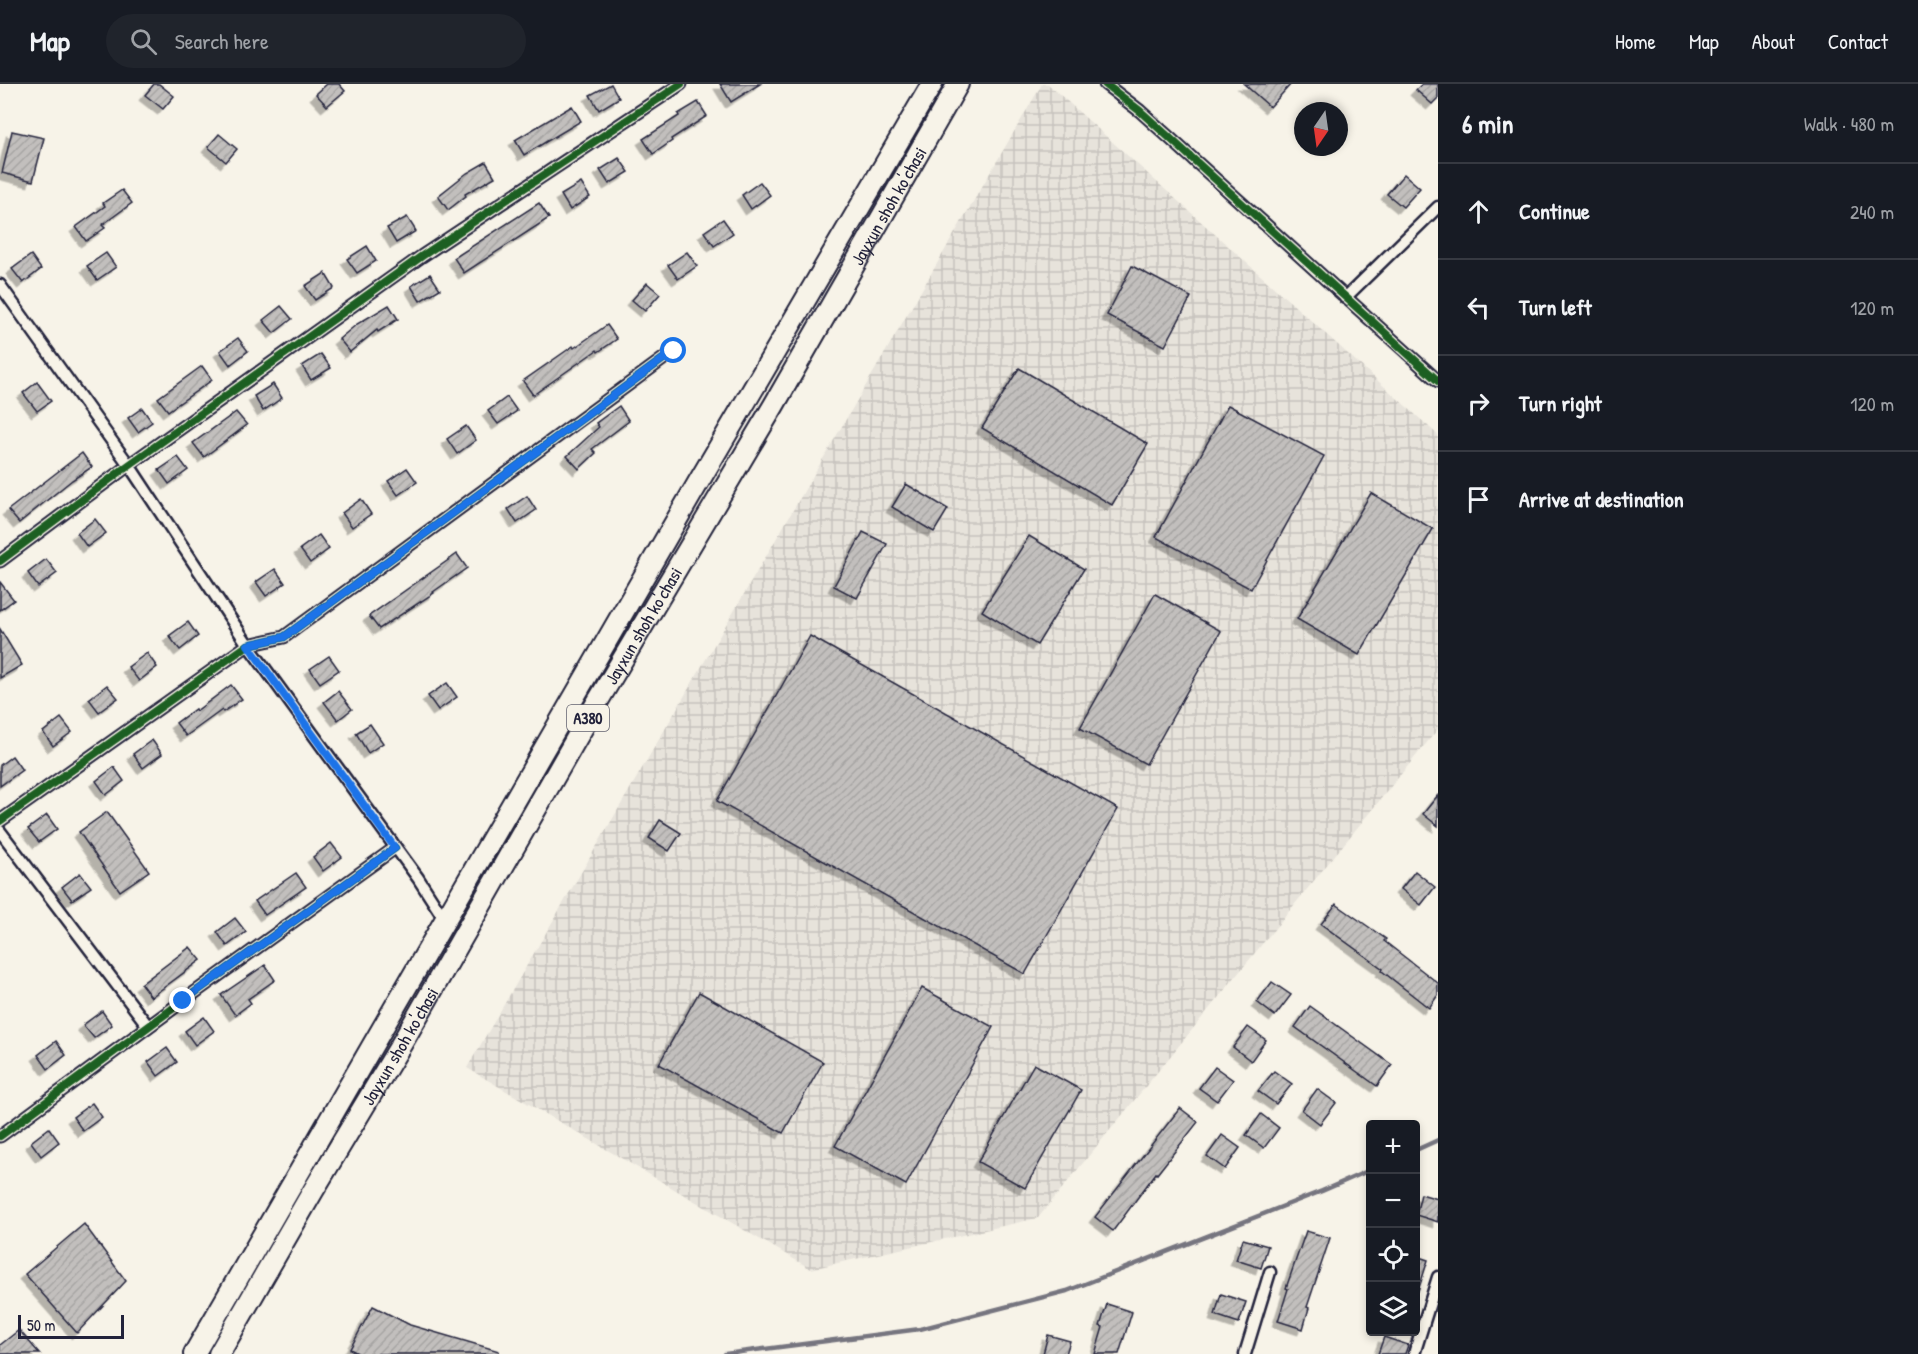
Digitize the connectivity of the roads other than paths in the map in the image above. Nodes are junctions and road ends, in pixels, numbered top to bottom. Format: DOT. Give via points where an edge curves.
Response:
graph roads {
  1 [pos="681,84"];
  2 [pos="932,84"];
  3 [pos="958,84"];
  4 [pos="1105,84"];
  5 [pos="1438,207"];
  6 [pos="0,285"];
  7 [pos="1346,298"];
  8 [pos="674,351"];
  9 [pos="1438,381"];
  10 [pos="129,465"];
  11 [pos="0,561"];
  12 [pos="248,645"];
  13 [pos="0,821"];
  14 [pos="0,831"];
  15 [pos="395,848"];
  16 [pos="445,920"];
  17 [pos="148,1026"];
  18 [pos="0,1136"];
  19 [pos="1270,1272"];
  20 [pos="1438,1277"];
  21 [pos="194,1354"];
  22 [pos="219,1354"];
  23 [pos="1245,1354"];
  24 [pos="1414,1354"];
  1 -- 10 [label="street" via="422,256"];
  2 -- 16 [label="highway, Jayxun shoh ko'chasi / A380"];
  3 -- 22 [label="highway, Jayxun shoh ko'chasi / A380"];
  4 -- 7 [label="street" via="1140,111"];
  5 -- 7 [label="street"];
  6 -- 10 [label="street"];
  7 -- 9 [label="street"];
  8 -- 12 [label="street" via="284,637"];
  10 -- 11 [label="street"];
  10 -- 12 [label="street"];
  12 -- 13 [label="street"];
  12 -- 15 [label="street"];
  14 -- 17 [label="street"];
  15 -- 16 [label="street"];
  15 -- 17 [label="street"];
  16 -- 21 [label="highway, Jayxun shoh ko'chasi / A380"];
  17 -- 18 [label="street"];
  19 -- 23 [label="street"];
  20 -- 24 [label="street"];
}
